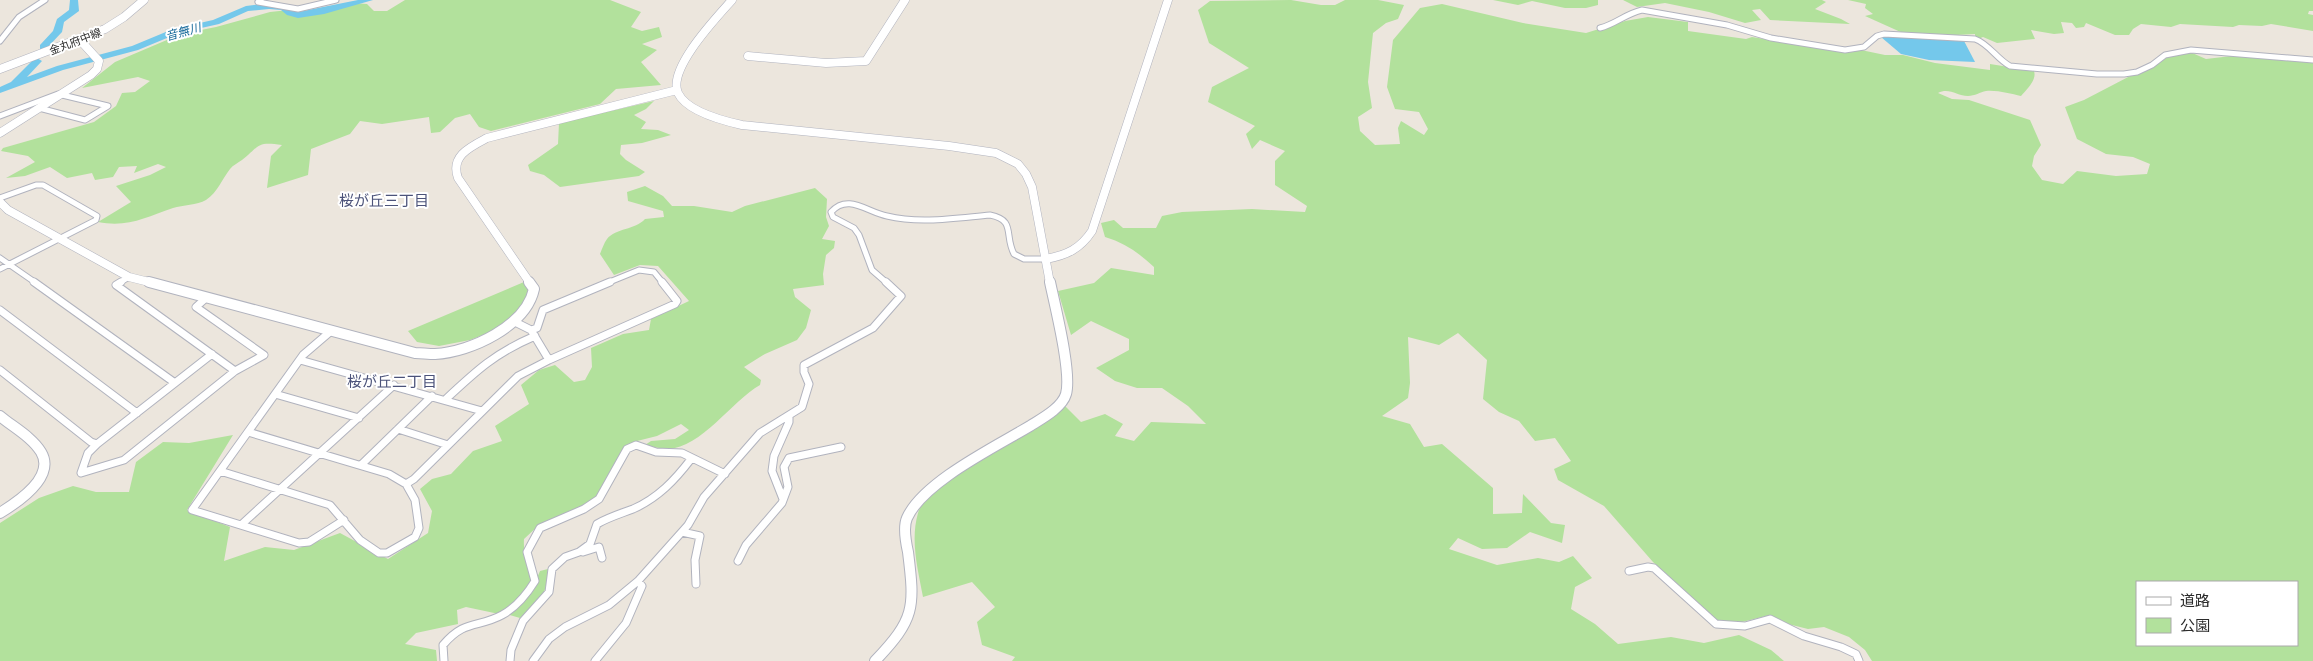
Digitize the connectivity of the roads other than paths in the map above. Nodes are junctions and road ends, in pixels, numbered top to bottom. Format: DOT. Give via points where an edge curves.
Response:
graph roads {
  1 [pos="45,0"];
  2 [pos="144,0"];
  3 [pos="261,0"];
  4 [pos="336,0"];
  5 [pos="732,0"];
  6 [pos="905,0"];
  7 [pos="1168,0"];
  8 [pos="1600,28"];
  9 [pos="0,41"];
  10 [pos="83,42"];
  11 [pos="748,56"];
  12 [pos="2313,60"];
  13 [pos="0,69"];
  14 [pos="678,90"];
  15 [pos="62,94"];
  16 [pos="39,108"];
  17 [pos="0,116"];
  18 [pos="0,133"];
  19 [pos="0,200"];
  20 [pos="59,239"];
  21 [pos="0,258"];
  22 [pos="1046,259"];
  23 [pos="10,264"];
  24 [pos="0,269"];
  25 [pos="129,277"];
  26 [pos="206,298"];
  27 [pos="0,310"];
  28 [pos="515,322"];
  29 [pos="331,331"];
  30 [pos="533,333"];
  31 [pos="212,354"];
  32 [pos="300,360"];
  33 [pos="549,360"];
  34 [pos="0,370"];
  35 [pos="235,370"];
  36 [pos="176,383"];
  37 [pos="394,385"];
  38 [pos="275,394"];
  39 [pos="432,396"];
  40 [pos="445,400"];
  41 [pos="482,411"];
  42 [pos="137,413"];
  43 [pos="789,416"];
  44 [pos="1,417"];
  45 [pos="359,418"];
  46 [pos="398,429"];
  47 [pos="248,432"];
  48 [pos="98,444"];
  49 [pos="448,445"];
  50 [pos="841,447"];
  51 [pos="321,453"];
  52 [pos="692,459"];
  53 [pos="361,465"];
  54 [pos="220,471"];
  55 [pos="725,474"];
  56 [pos="406,484"];
  57 [pos="280,490"];
  58 [pos="784,499"];
  59 [pos="0,514"];
  60 [pos="344,520"];
  61 [pos="240,525"];
  62 [pos="682,532"];
  63 [pos="579,552"];
  64 [pos="602,558"];
  65 [pos="738,561"];
  66 [pos="1629,571"];
  67 [pos="638,580"];
  68 [pos="696,584"];
  69 [pos="444,661"];
  70 [pos="510,661"];
  71 [pos="533,661"];
  72 [pos="595,661"];
  73 [pos="875,661"];
  74 [pos="1859,661"];
  1 -- 9 [label="street" via="20,17"];
  2 -- 10 [label="street, 金丸府中線" via="115,24"];
  3 -- 4 [label="street" via="260,4 298,9"];
  5 -- 14 [label="street" via="686,58 678,74"];
  6 -- 11 [label="street" via="866,61 842,64"];
  7 -- 22 [label="street" via="1092,231 1084,244 1072,253"];
  8 -- 12 [label="street" via="1628,13 1642,10 1726,25 1771,38 1845,50 1864,47 1884,34 1965,38 1981,41 1990,53 2010,66 2097,74 2137,72 2165,54 2191,50"];
  10 -- 13 [label="street, 金丸府中線"];
  10 -- 15 [label="street" via="99,61 91,75"];
  14 -- 22 [label="street" via="688,104 727,122 996,153 1022,169 1032,187"];
  14 -- 28 [label="street" via="487,138 460,154 454,170 458,178 534,289 524,314"];
  15 -- 16 [label="street"];
  15 -- 16 [label="street" via="108,106 85,120"];
  15 -- 17 [label="street"];
  16 -- 18 [label="street"];
  19 -- 20 [label="street" via="8,210"];
  19 -- 20 [label="street" via="43,185 97,216 96,220"];
  20 -- 23 [label="street"];
  20 -- 25 [label="street"];
  21 -- 23 [label="street"];
  22 -- 43 [label="street" via="1022,260 1016,257 1012,252 1006,221 1001,217 897,219 854,203 840,204 831,212 833,217 854,228 863,241 872,270 901,296 873,328 804,365 809,384 802,407"];
  22 -- 73 [label="street" via="1066,365 1066,394 1051,413 943,479 914,508 906,520 912,586 910,613 898,637"];
  23 -- 24 [label="street"];
  23 -- 36 [label="street"];
  25 -- 26 [label="street"];
  25 -- 31 [label="street" via="116,285"];
  26 -- 29 [label="street"];
  26 -- 35 [label="street" via="196,307 264,355"];
  27 -- 42 [label="street"];
  28 -- 29 [label="street" via="461,348 436,354 415,353"];
  28 -- 30 [label="street"];
  29 -- 32 [label="street"];
  30 -- 33 [label="street"];
  30 -- 33 [label="street" via="543,310 639,270 654,272 677,301"];
  30 -- 40 [label="street" via="482,364"];
  31 -- 35 [label="street"];
  31 -- 36 [label="street"];
  32 -- 37 [label="street"];
  32 -- 38 [label="street"];
  33 -- 41 [label="street" via="518,376"];
  34 -- 48 [label="street" via="91,442"];
  35 -- 48 [label="street" via="124,460 81,473 88,453"];
  36 -- 42 [label="street"];
  37 -- 39 [label="street"];
  37 -- 45 [label="street"];
  38 -- 45 [label="street"];
  38 -- 47 [label="street"];
  39 -- 40 [label="street"];
  39 -- 46 [label="street"];
  40 -- 41 [label="street"];
  41 -- 49 [label="street"];
  42 -- 48 [label="street"];
  43 -- 55 [label="street" via="760,432"];
  43 -- 58 [label="street" via="772,471"];
  44 -- 59 [label="street" via="42,453 45,465 28,493"];
  45 -- 51 [label="street"];
  46 -- 49 [label="street"];
  46 -- 53 [label="street"];
  47 -- 51 [label="street"];
  47 -- 54 [label="street"];
  49 -- 56 [label="street"];
  50 -- 58 [label="street" via="789,458 784,466 788,487"];
  51 -- 53 [label="street"];
  51 -- 57 [label="street"];
  52 -- 55 [label="street"];
  52 -- 63 [label="street" via="660,493 598,524 590,544"];
  52 -- 69 [label="street" via="682,453 656,452 636,445 627,449 599,499 534,534 526,552 535,580 527,594 502,614 452,634 443,645"];
  53 -- 56 [label="street" via="389,474"];
  54 -- 57 [label="street"];
  54 -- 61 [label="street" via="192,510"];
  55 -- 62 [label="street" via="704,497"];
  56 -- 60 [label="street" via="415,500 419,528 415,537 387,554 379,553 360,540"];
  57 -- 60 [label="street" via="330,505"];
  57 -- 61 [label="street"];
  58 -- 65 [label="street" via="746,545"];
  60 -- 61 [label="street" via="309,542 299,543"];
  62 -- 67 [label="street"];
  62 -- 68 [label="street" via="700,536 695,560"];
  63 -- 64 [label="street" via="599,547"];
  63 -- 70 [label="street" via="565,557 552,569 549,592 523,622 511,650"];
  66 -- 74 [label="street" via="1654,568 1716,624 1745,626 1770,619 1804,636 1856,654"];
  67 -- 71 [label="street" via="609,605 565,627 549,639"];
  67 -- 72 [label="street" via="642,586 626,623"];
}
